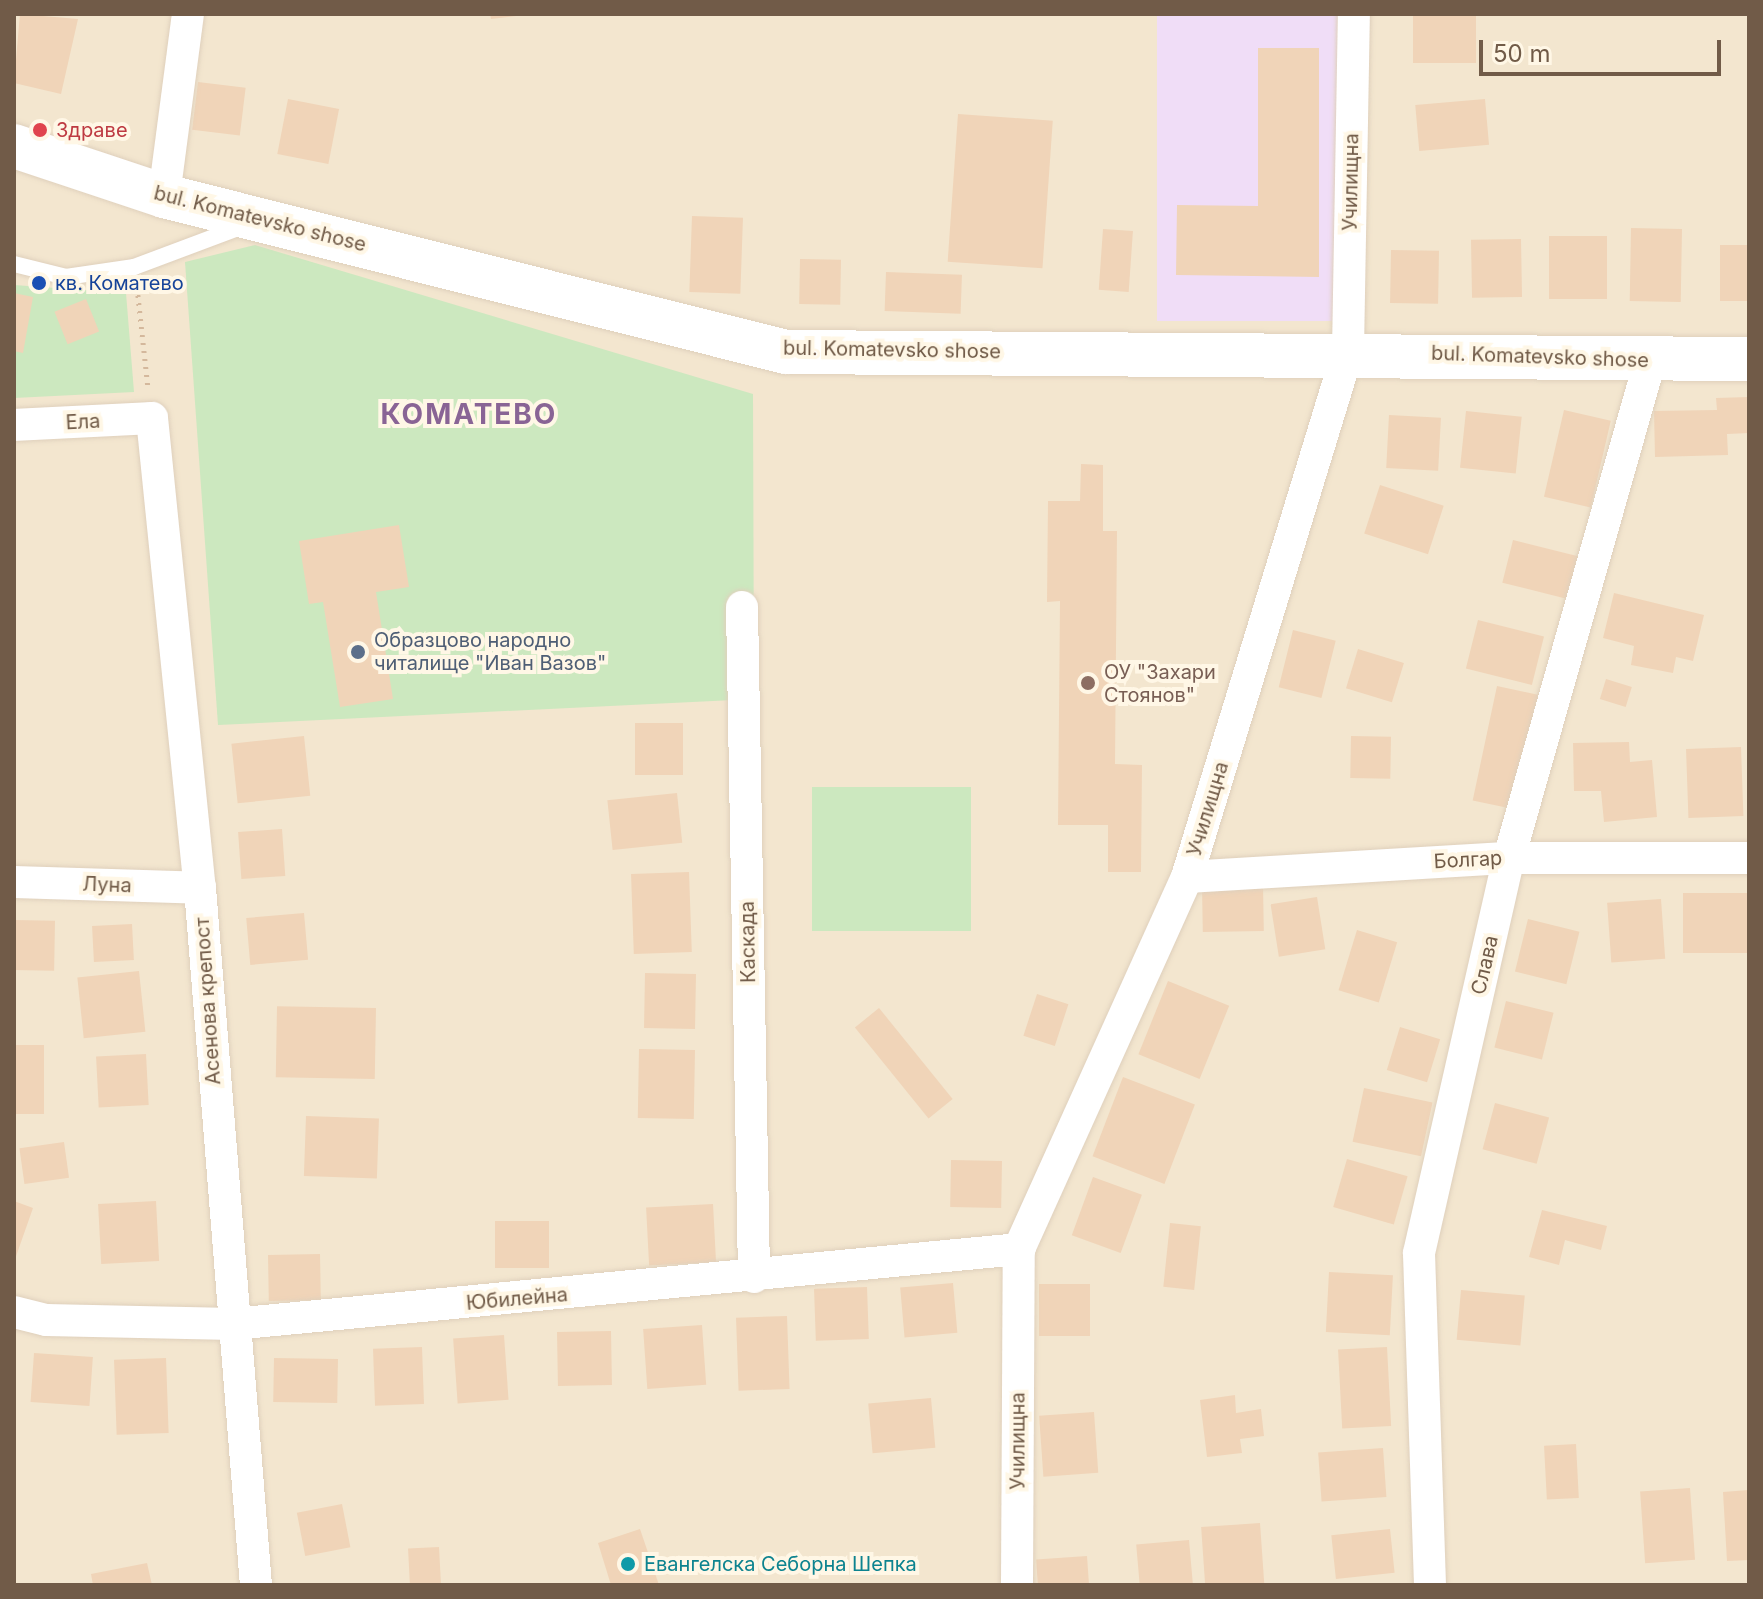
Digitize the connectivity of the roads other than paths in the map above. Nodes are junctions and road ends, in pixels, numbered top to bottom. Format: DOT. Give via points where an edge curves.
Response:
graph roads {
  1 [pos="188,14"];
  2 [pos="1354,14"];
  3 [pos="14,146"];
  4 [pos="164,196"];
  5 [pos="260,220"];
  6 [pos="14,264"];
  7 [pos="1348,351"];
  8 [pos="1749,359"];
  9 [pos="1650,361"];
  10 [pos="152,418"];
  11 [pos="14,425"];
  12 [pos="742,607"];
  13 [pos="1509,858"];
  14 [pos="1749,858"];
  15 [pos="1187,877"];
  16 [pos="14,882"];
  17 [pos="200,888"];
  18 [pos="1019,1249"];
  19 [pos="754,1277"];
  20 [pos="14,1312"];
  21 [pos="233,1324"];
  22 [pos="256,1585"];
  23 [pos="1017,1585"];
  24 [pos="1430,1585"];
  1 -- 4 [label="street"];
  2 -- 7 [label="street, Училищна"];
  3 -- 4 [label="main road, bul. Komatevsko shose"];
  4 -- 5 [label="main road, bul. Komatevsko shose"];
  5 -- 6 [label="lane" via="134,267 66,277"];
  5 -- 7 [label="main road, bul. Komatevsko shose" via="786,352"];
  7 -- 9 [label="main road, bul. Komatevsko shose"];
  7 -- 15 [label="street, Училищна"];
  8 -- 9 [label="main road, bul. Komatevsko shose"];
  9 -- 13 [label="street, Слава"];
  10 -- 11 [label="street, Ела"];
  10 -- 17 [label="street, Асенова крепост"];
  12 -- 19 [label="street, Каскада"];
  13 -- 14 [label="street, Болгар"];
  13 -- 15 [label="street, Болгар"];
  13 -- 24 [label="street, Слава" via="1419,1253"];
  15 -- 18 [label="street, Училищна"];
  16 -- 17 [label="street, Луна"];
  17 -- 21 [label="street, Асенова крепост"];
  18 -- 19 [label="street, Юбилейна"];
  18 -- 23 [label="street, Училищна"];
  19 -- 21 [label="street, Юбилейна"];
  20 -- 21 [label="street, Юбилейна" via="46,1320"];
  21 -- 22 [label="street, Асенова крепост"];
}
